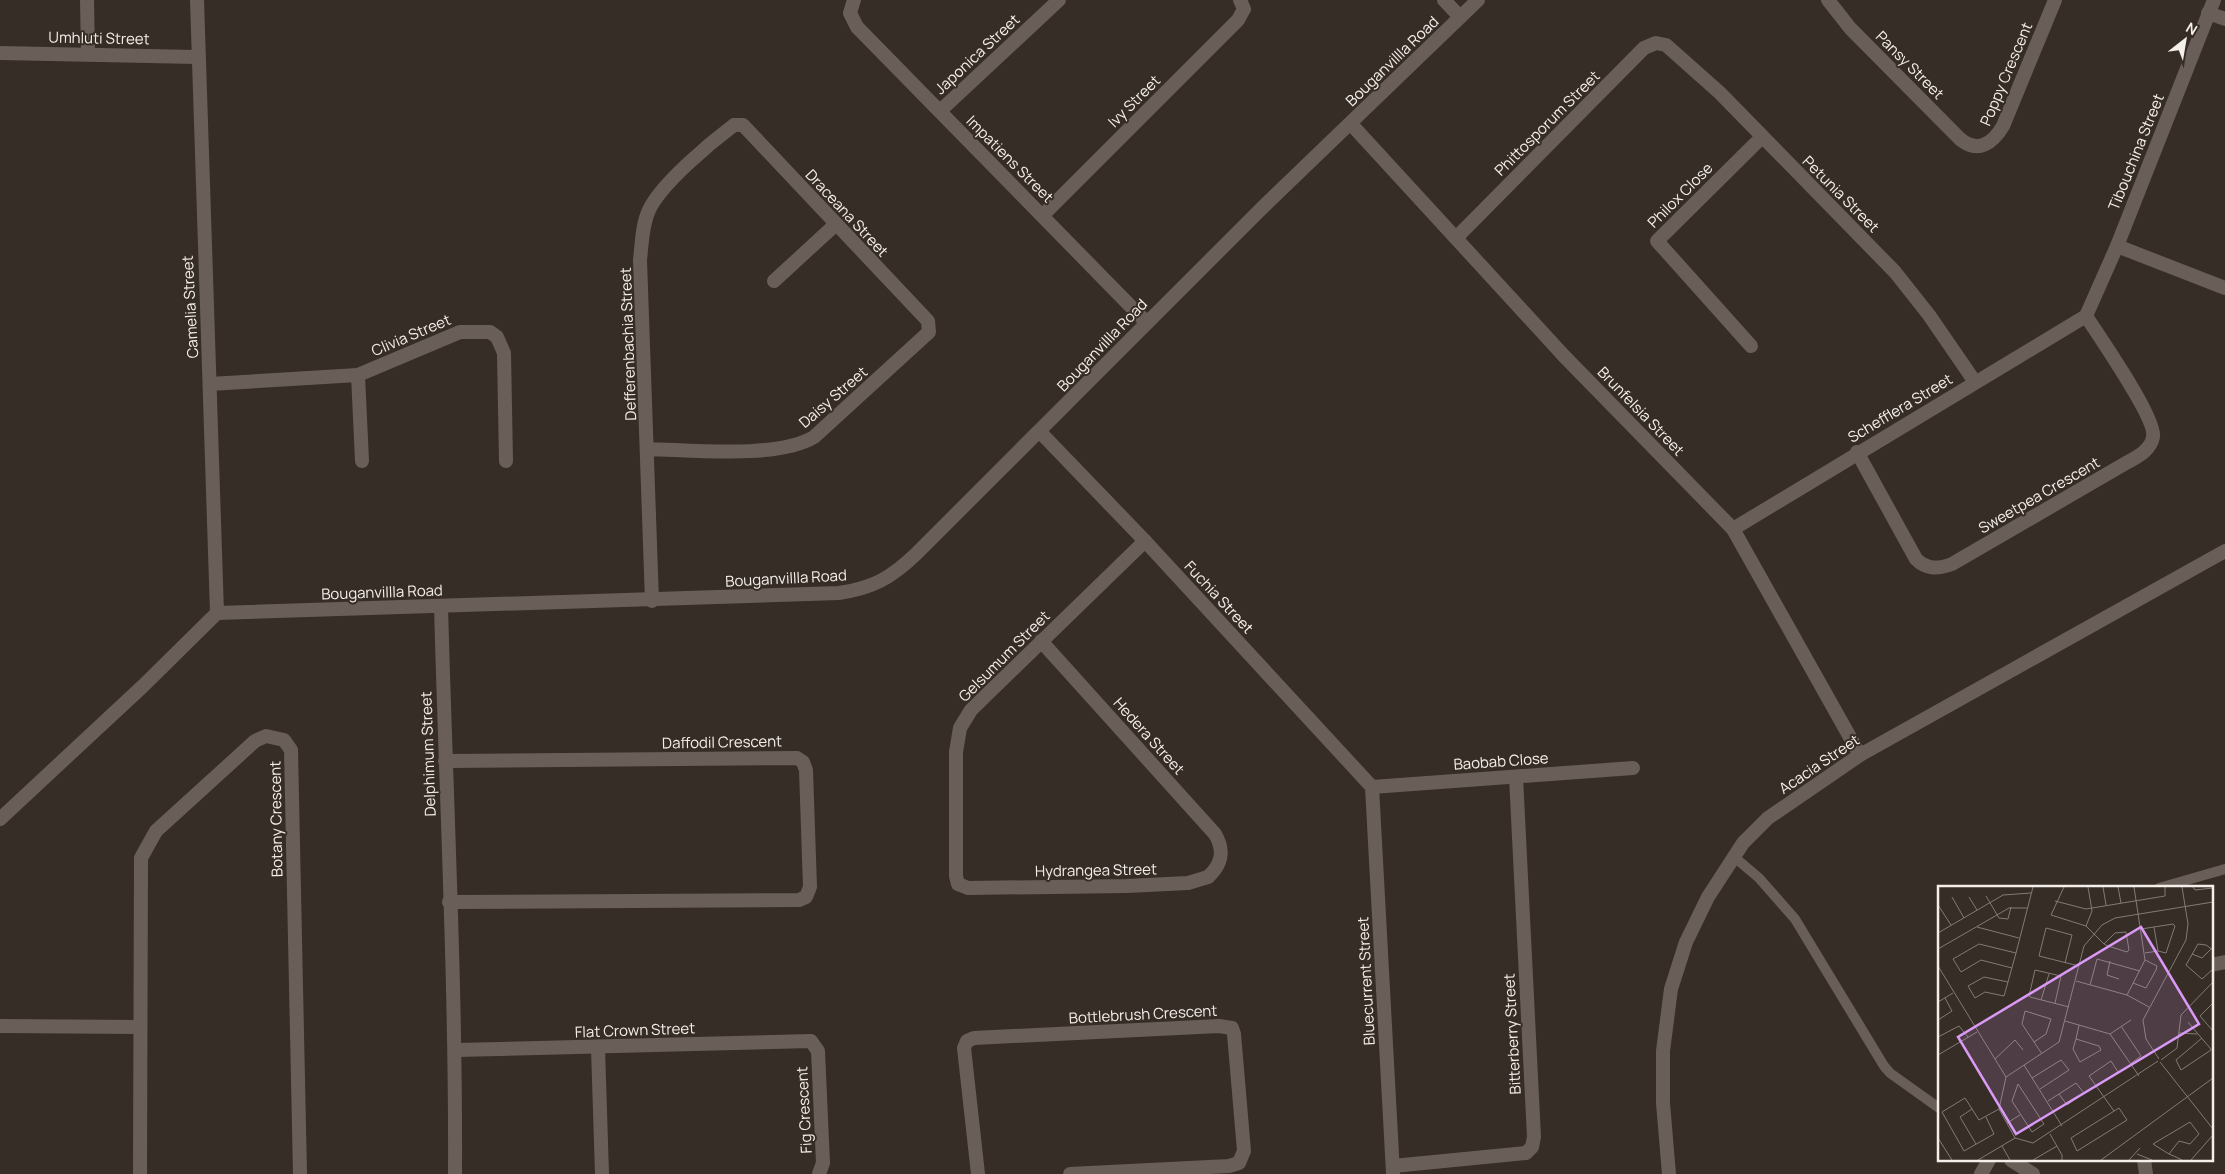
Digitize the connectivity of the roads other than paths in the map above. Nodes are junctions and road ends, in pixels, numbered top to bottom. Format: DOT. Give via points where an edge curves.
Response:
graph roads {
  1 [pos="87,0"];
  2 [pos="196,0"];
  3 [pos="854,0"];
  4 [pos="1060,0"];
  5 [pos="1444,0"];
  6 [pos="1478,0"];
  7 [pos="1828,0"];
  8 [pos="2055,0"];
  9 [pos="1242,4"];
  10 [pos="2211,7"];
  11 [pos="1460,17"];
  12 [pos="2225,19"];
  13 [pos="1666,45"];
  14 [pos="0,53"];
  15 [pos="88,54"];
  16 [pos="197,57"];
  17 [pos="940,111"];
  18 [pos="1351,124"];
  19 [pos="736,125"];
  20 [pos="1762,137"];
  21 [pos="1974,146"];
  22 [pos="1043,215"];
  23 [pos="836,225"];
  24 [pos="1456,237"];
  25 [pos="2116,246"];
  26 [pos="774,281"];
  27 [pos="2225,288"];
  28 [pos="2086,316"];
  29 [pos="1147,323"];
  30 [pos="930,329"];
  31 [pos="1751,346"];
  32 [pos="358,375"];
  33 [pos="1975,382"];
  34 [pos="210,384"];
  35 [pos="1040,432"];
  36 [pos="648,449"];
  37 [pos="1857,452"];
  38 [pos="362,461"];
  39 [pos="506,461"];
  40 [pos="1733,529"];
  41 [pos="1145,541"];
  42 [pos="2225,551"];
  43 [pos="652,601"];
  44 [pos="441,606"];
  45 [pos="217,613"];
  46 [pos="1041,641"];
  47 [pos="1860,755"];
  48 [pos="445,761"];
  49 [pos="1633,768"];
  50 [pos="1516,777"];
  51 [pos="1372,787"];
  52 [pos="0,819"];
  53 [pos="1733,856"];
  54 [pos="1221,858"];
  55 [pos="2225,869"];
  56 [pos="959,886"];
  57 [pos="2166,886"];
  58 [pos="449,902"];
  59 [pos="2225,962"];
  60 [pos="2212,965"];
  61 [pos="0,1026"];
  62 [pos="140,1027"];
  63 [pos="814,1044"];
  64 [pos="598,1048"];
  65 [pos="456,1050"];
  66 [pos="1938,1107"];
  67 [pos="1988,1162"];
  68 [pos="2014,1162"];
  69 [pos="1393,1170"];
  70 [pos="140,1174"];
  71 [pos="300,1174"];
  72 [pos="455,1174"];
  73 [pos="602,1174"];
  74 [pos="819,1174"];
  75 [pos="978,1174"];
  76 [pos="1070,1174"];
  77 [pos="1669,1174"];
  78 [pos="1981,1174"];
  79 [pos="2033,1174"];
  1 -- 15 [label="street"];
  2 -- 16 [label="street, Camelia Street"];
  3 -- 17 [label="street, Impatiens Street" via="849,8 857,27"];
  4 -- 17 [label="street, Japonica Street"];
  5 -- 11 [label="street"];
  6 -- 11 [label="street, Bouganvillla Road"];
  7 -- 21 [label="street, Pansy Street" via="1850,28 1960,139"];
  8 -- 21 [label="street, Poppy Crescent" via="2004,126 1987,145"];
  9 -- 22 [label="street, Ivy Street" via="1238,20"];
  10 -- 12 [label="street"];
  10 -- 25 [label="street, Tibouchina Street"];
  11 -- 18 [label="street, Bouganvillla Road"];
  13 -- 20 [label="street, Petunia Street" via="1720,93"];
  13 -- 24 [label="street, Phittosporum Street" via="1656,42 1644,48"];
  14 -- 15 [label="street, Umhluti Street"];
  15 -- 16 [label="street, Umhluti Street"];
  16 -- 34 [label="street, Camelia Street"];
  17 -- 22 [label="street, Impatiens Street"];
  18 -- 24 [label="street, Brunfelsia Street"];
  18 -- 29 [label="street, Bouganvillla Road"];
  19 -- 23 [label="street, Draceana Street" via="745,126"];
  19 -- 36 [label="street, Defferenbachia Street" via="696,157 649,210 640,260"];
  20 -- 31 [label="street, Philox Close" via="1657,241"];
  20 -- 33 [label="street, Petunia Street" via="1906,284"];
  22 -- 29 [label="street, Impatiens Street"];
  23 -- 26 [label="street"];
  23 -- 30 [label="street, Draceana Street" via="926,319"];
  24 -- 40 [label="street, Brunfelsia Street" via="1564,356"];
  25 -- 27 [label="street"];
  25 -- 28 [label="street, Tibouchina Street"];
  28 -- 33 [label="street, Schefflera Street"];
  28 -- 37 [label="street, Sweetpea Crescent" via="2153,427 2150,446 2126,463 1952,564 1936,568 1927,567 1916,559"];
  29 -- 35 [label="street, Bouganvillla Road"];
  30 -- 36 [label="street, Daisy Street" via="925,338 825,427 800,444 757,450"];
  32 -- 34 [label="street, Clivia Street"];
  32 -- 38 [label="street"];
  32 -- 39 [label="street, Clivia Street" via="446,336 477,330 490,332 497,337 504,353"];
  33 -- 37 [label="street, Schefflera Street"];
  34 -- 45 [label="street, Camelia Street"];
  35 -- 41 [label="street, Fuchia Street"];
  35 -- 43 [label="street, Bouganvillla Road" via="911,559 879,583 839,594"];
  36 -- 43 [label="street, Defferenbachia Street"];
  37 -- 40 [label="street, Schefflera Street"];
  40 -- 47 [label="street, Brunfelsia Street"];
  41 -- 46 [label="street, Gelsumum Street"];
  41 -- 51 [label="street, Fuchia Street"];
  42 -- 47 [label="street, Acacia Street"];
  43 -- 44 [label="street, Bouganvillla Road"];
  44 -- 45 [label="street, Bouganvillla Road"];
  44 -- 48 [label="street, Delphimum Street"];
  45 -- 52 [label="street" via="144,686"];
  46 -- 54 [label="street, Hedera Street" via="1215,834 1222,849"];
  46 -- 56 [label="street, Gelsumum Street" via="971,710 960,728 956,752 956,876"];
  47 -- 53 [label="street, Acacia Street" via="1768,818"];
  48 -- 58 [label="street, Delphimum Street"];
  48 -- 58 [label="street, Daffodil Crescent" via="796,758 806,770 810,886 806,897 799,900"];
  49 -- 50 [label="street, Baobab Close"];
  50 -- 51 [label="street, Baobab Close"];
  50 -- 69 [label="street, Bitterberry Street" via="1532,1147 1526,1153"];
  51 -- 69 [label="street, Bluecurrent Street"];
  53 -- 66 [label="lane" via="1759,878 1796,919 1884,1066"];
  53 -- 77 [label="street, Acacia Street" via="1696,922 1671,989 1663,1051 1663,1103"];
  54 -- 56 [label="street, Hydrangea Street" via="1208,877 1188,883"];
  55 -- 57 [label="lane"];
  58 -- 65 [label="street, Delphimum Street"];
  59 -- 60 [label="street"];
  61 -- 62 [label="street"];
  62 -- 70 [label="street, Botany Crescent"];
  62 -- 71 [label="street, Botany Crescent" via="139,868 144,848 156,831 255,741 266,736 284,740 291,750"];
  63 -- 64 [label="street, Flat Crown Street" via="806,1041"];
  63 -- 74 [label="street, Fig Crescent" via="818,1052 823,1163"];
  64 -- 65 [label="street, Flat Crown Street"];
  64 -- 73 [label="street"];
  65 -- 72 [label="street, Delphimum Street"];
  67 -- 78 [label="street"];
  68 -- 79 [label="street"];
  75 -- 76 [label="street, Bottlebrush Crescent" via="964,1048 967,1041 974,1038 1219,1026 1232,1028 1244,1151 1239,1163"];
}
